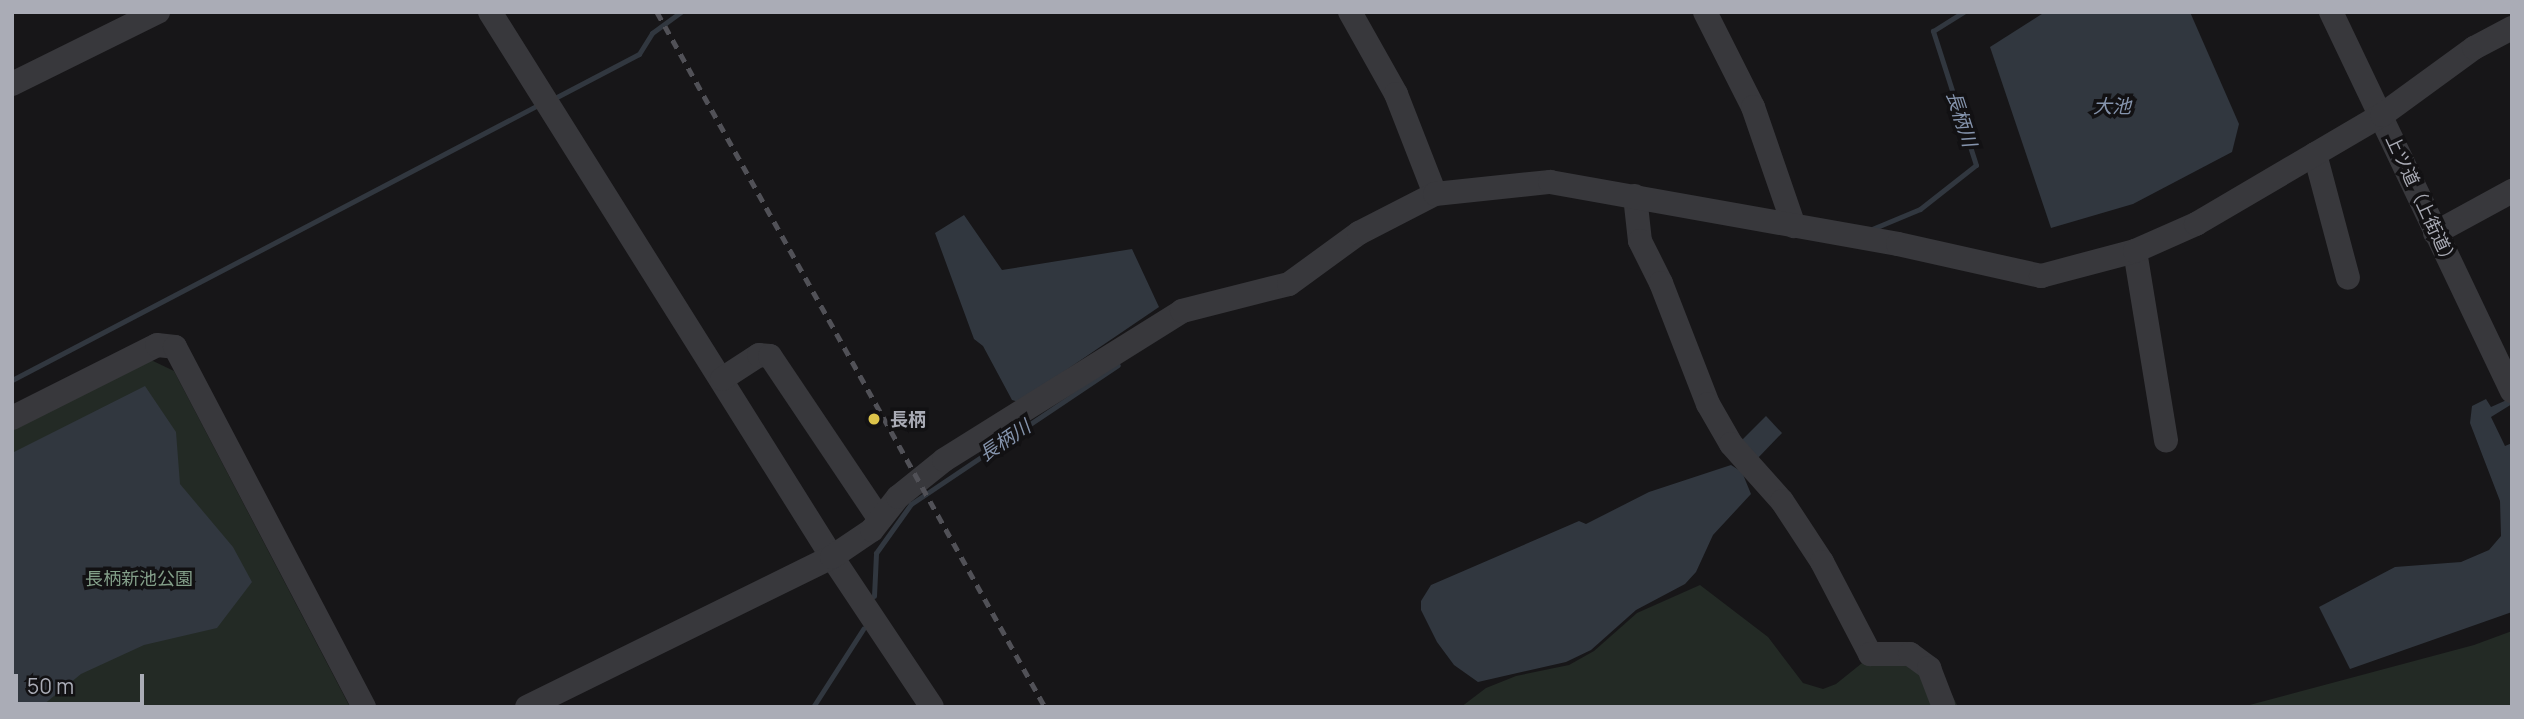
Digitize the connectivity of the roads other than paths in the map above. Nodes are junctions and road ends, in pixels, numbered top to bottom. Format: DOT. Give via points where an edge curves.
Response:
graph roads {
  1 [pos="158,12"];
  2 [pos="490,12"];
  3 [pos="1350,12"];
  4 [pos="1705,12"];
  5 [pos="2331,12"];
  6 [pos="2512,28"];
  7 [pos="12,83"];
  8 [pos="2382,115"];
  9 [pos="2315,154"];
  10 [pos="2512,191"];
  11 [pos="1436,194"];
  12 [pos="1635,196"];
  13 [pos="1794,226"];
  14 [pos="2435,233"];
  15 [pos="2135,251"];
  16 [pos="2348,278"];
  17 [pos="722,379"];
  18 [pos="2512,391"];
  19 [pos="12,418"];
  20 [pos="2166,440"];
  21 [pos="880,520"];
  22 [pos="832,557"];
  23 [pos="1944,704"];
  24 [pos="364,707"];
  25 [pos="527,707"];
  26 [pos="932,707"];
  1 -- 7 [label="street"];
  2 -- 17 [label="street"];
  3 -- 11 [label="street" via="1396,94"];
  4 -- 13 [label="street" via="1753,107"];
  5 -- 8 [label="street, 上ツ道（上街道）"];
  6 -- 8 [label="street" via="2474,48"];
  8 -- 9 [label="street"];
  8 -- 14 [label="street, 上ツ道（上街道）"];
  9 -- 15 [label="street" via="2196,224"];
  9 -- 16 [label="street"];
  10 -- 14 [label="street"];
  11 -- 12 [label="street" via="1550,182"];
  11 -- 21 [label="street" via="1359,233 1289,284 1182,311 944,460 898,497"];
  12 -- 13 [label="street"];
  12 -- 23 [label="street" via="1640,241 1708,404 1731,444 1796,521 1870,654 1910,654 1929,668"];
  13 -- 15 [label="street" via="2041,276"];
  14 -- 18 [label="street, 上ツ道（上街道）"];
  15 -- 20 [label="street"];
  17 -- 21 [label="street" via="759,355 770,356"];
  17 -- 22 [label="street"];
  19 -- 24 [label="street" via="157,345 175,347"];
  21 -- 22 [label="street"];
  22 -- 25 [label="street"];
  22 -- 26 [label="street"];
}
